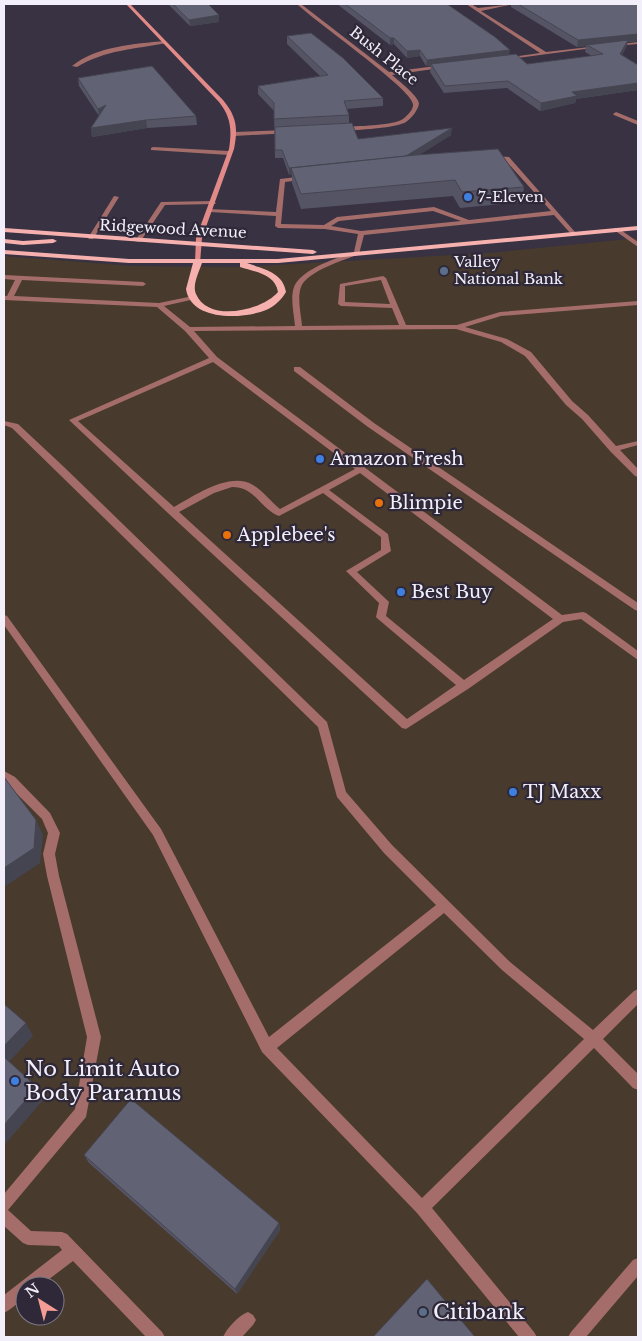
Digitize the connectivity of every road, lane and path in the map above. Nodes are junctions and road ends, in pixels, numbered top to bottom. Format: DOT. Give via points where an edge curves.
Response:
graph roads {
  1 [pos="128,4"];
  2 [pos="298,4"];
  3 [pos="468,4"];
  4 [pos="512,4"];
  5 [pos="477,10"];
  6 [pos="165,42"];
  7 [pos="638,43"];
  8 [pos="610,46"];
  9 [pos="601,47"];
  10 [pos="545,54"];
  11 [pos="503,59"];
  12 [pos="455,65"];
  13 [pos="75,66"];
  14 [pos="388,74"];
  15 [pos="616,114"];
  16 [pos="638,123"];
  17 [pos="331,129"];
  18 [pos="292,131"];
  19 [pos="234,134"];
  20 [pos="153,149"];
  21 [pos="229,153"];
  22 [pos="487,159"];
  23 [pos="310,178"];
  24 [pos="116,197"];
  25 [pos="212,207"];
  26 [pos="446,212"];
  27 [pos="554,213"];
  28 [pos="279,214"];
  29 [pos="469,222"];
  30 [pos="434,225"];
  31 [pos="325,227"];
  32 [pos="638,228"];
  33 [pos="616,229"];
  34 [pos="4,230"];
  35 [pos="360,233"];
  36 [pos="573,233"];
  37 [pos="91,238"];
  38 [pos="4,241"];
  39 [pos="138,241"];
  40 [pos="199,245"];
  41 [pos="638,245"];
  42 [pos="4,252"];
  43 [pos="357,253"];
  44 [pos="341,254"];
  45 [pos="198,262"];
  46 [pos="232,262"];
  47 [pos="4,277"];
  48 [pos="19,278"];
  49 [pos="143,284"];
  50 [pos="7,298"];
  51 [pos="193,298"];
  52 [pos="638,303"];
  53 [pos="158,305"];
  54 [pos="395,306"];
  55 [pos="458,327"];
  56 [pos="299,328"];
  57 [pos="404,328"];
  58 [pos="188,329"];
  59 [pos="214,359"];
  60 [pos="296,369"];
  61 [pos="4,423"];
  62 [pos="638,443"];
  63 [pos="613,449"];
  64 [pos="361,469"];
  65 [pos="638,474"];
  66 [pos="324,490"];
  67 [pos="172,512"];
  68 [pos="638,608"];
  69 [pos="4,618"];
  70 [pos="560,619"];
  71 [pos="638,656"];
  72 [pos="464,686"];
  73 [pos="4,776"];
  74 [pos="445,905"];
  75 [pos="638,995"];
  76 [pos="594,1039"];
  77 [pos="266,1047"];
  78 [pos="638,1082"];
  79 [pos="4,1205"];
  80 [pos="422,1208"];
  81 [pos="4,1216"];
  82 [pos="73,1251"];
  83 [pos="638,1265"];
  84 [pos="41,1276"];
  85 [pos="15,1296"];
  86 [pos="4,1305"];
  87 [pos="248,1320"];
  88 [pos="157,1337"];
  89 [pos="231,1337"];
  90 [pos="529,1337"];
  91 [pos="576,1337"];
  1 -- 6 [label="street"];
  2 -- 14 [label="street, Bush Place"];
  3 -- 5 [label="street"];
  4 -- 5 [label="street"];
  5 -- 10 [label="street"];
  6 -- 13 [label="street" via="104,52"];
  6 -- 19 [label="street" via="226,106"];
  7 -- 8 [label="street"];
  9 -- 10 [label="street"];
  10 -- 11 [label="street"];
  12 -- 14 [label="street"];
  14 -- 17 [label="street, Bush Place" via="413,97 416,103 411,115 404,121 387,125"];
  15 -- 16 [label="street"];
  18 -- 19 [label="street"];
  19 -- 21 [label="street"];
  20 -- 21 [label="street"];
  21 -- 25 [label="street"];
  22 -- 27 [label="street" via="507,158"];
  23 -- 28 [label="street" via="282,180"];
  24 -- 37 [label="street"];
  25 -- 28 [label="street"];
  25 -- 39 [label="street" via="163,203"];
  25 -- 40 [label="street" via="199,237"];
  26 -- 29 [label="street"];
  26 -- 30 [label="street"];
  26 -- 31 [label="street" via="434,209 338,219"];
  27 -- 29 [label="street"];
  27 -- 36 [label="street"];
  28 -- 31 [label="street" via="278,226"];
  29 -- 30 [label="street"];
  30 -- 35 [label="street"];
  31 -- 35 [label="street"];
  32 -- 33 [label="main road, Ridgewood Avenue"];
  33 -- 36 [label="main road, Ridgewood Avenue"];
  33 -- 41 [label="street"];
  34 -- 37 [label="main road, Ridgewood Avenue"];
  35 -- 43 [label="street"];
  36 -- 43 [label="main road, Ridgewood Avenue"];
  37 -- 38 [label="main road" via="23,243"];
  37 -- 39 [label="main road, Ridgewood Avenue"];
  39 -- 40 [label="main road, Ridgewood Avenue"];
  40 -- 44 [label="main road, Ridgewood Avenue"];
  40 -- 45 [label="street"];
  42 -- 45 [label="main road, Ridgewood Avenue" via="98,260"];
  43 -- 44 [label="main road, Ridgewood Avenue"];
  43 -- 56 [label="street" via="318,269 297,287"];
  44 -- 46 [label="main road, Ridgewood Avenue"];
  45 -- 46 [label="main road, Ridgewood Avenue"];
  45 -- 51 [label="main road" via="191,289"];
  46 -- 51 [label="main road" via="278,280 282,288 277,301 257,311 229,314 206,308"];
  47 -- 48 [label="street"];
  48 -- 49 [label="street"];
  48 -- 50 [label="street"];
  50 -- 53 [label="street"];
  51 -- 53 [label="street"];
  52 -- 55 [label="street" via="500,314"];
  53 -- 58 [label="street"];
  54 -- 54 [label="street" via="341,304 342,285 383,278"];
  54 -- 57 [label="street"];
  55 -- 57 [label="street"];
  55 -- 63 [label="street" via="507,341 527,353 574,410 585,417"];
  56 -- 57 [label="street"];
  56 -- 58 [label="street"];
  58 -- 59 [label="street"];
  59 -- 64 [label="street"];
  59 -- 67 [label="street" via="73,420"];
  60 -- 68 [label="street" via="371,425"];
  61 -- 74 [label="street" via="15,426 61,469 323,725 341,794 388,849"];
  62 -- 63 [label="street"];
  63 -- 65 [label="street"];
  64 -- 66 [label="street"];
  64 -- 70 [label="street"];
  66 -- 67 [label="street" via="279,513 248,486 236,482"];
  66 -- 72 [label="street" via="385,536 386,551 351,571 384,602 381,617"];
  67 -- 72 [label="street" via="406,725"];
  69 -- 77 [label="street" via="157,832"];
  70 -- 71 [label="street" via="582,614"];
  70 -- 72 [label="street"];
  73 -- 79 [label="street" via="46,816 54,833 50,854 53,876 94,1037 81,1112"];
  74 -- 76 [label="street" via="506,966"];
  74 -- 77 [label="street"];
  75 -- 76 [label="street"];
  76 -- 78 [label="street"];
  76 -- 80 [label="street"];
  77 -- 80 [label="street"];
  80 -- 90 [label="street"];
  81 -- 82 [label="street" via="28,1238 62,1239"];
  82 -- 84 [label="street"];
  82 -- 88 [label="street"];
  83 -- 91 [label="street"];
  85 -- 86 [label="street"];
  87 -- 89 [label="street"];
}
